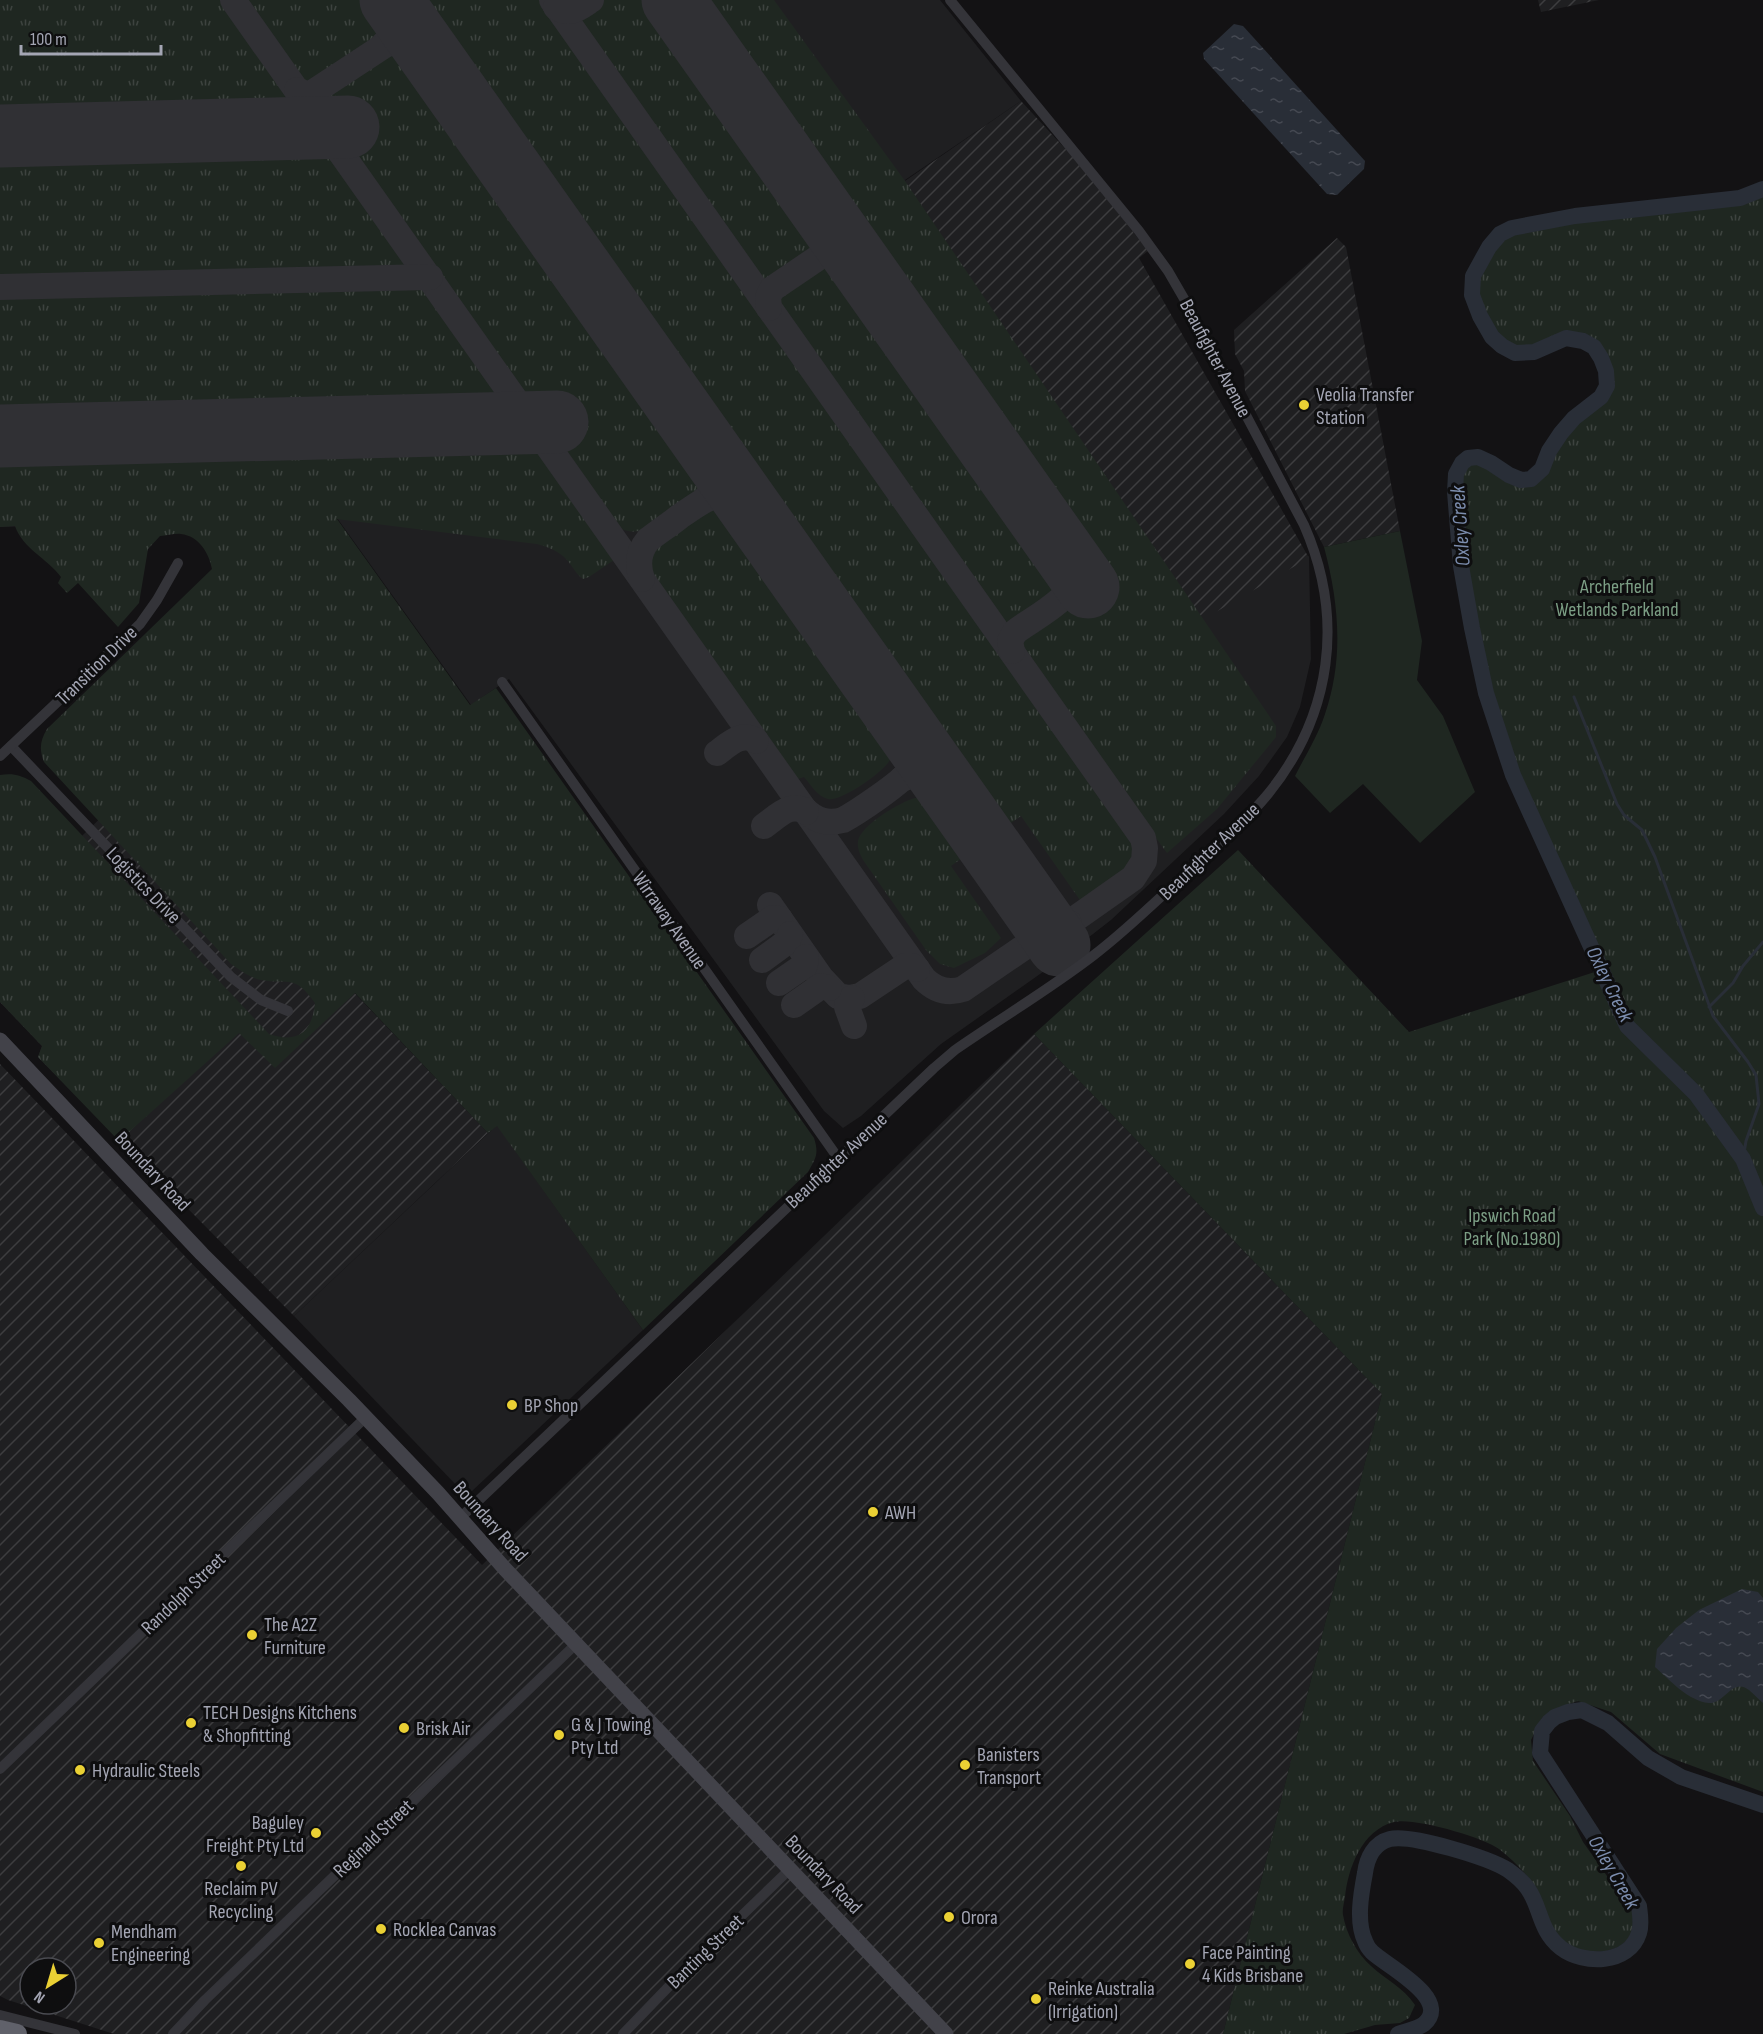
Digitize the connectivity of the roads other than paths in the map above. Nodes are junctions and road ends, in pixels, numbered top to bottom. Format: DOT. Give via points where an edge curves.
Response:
graph roads {
  1 [pos="950,0"];
  2 [pos="178,563"];
  3 [pos="502,682"];
  4 [pos="11,746"];
  5 [pos="0,756"];
  6 [pos="288,1011"];
  7 [pos="0,1040"];
  8 [pos="838,1158"];
  9 [pos="366,1417"];
  10 [pos="460,1518"];
  11 [pos="576,1644"];
  12 [pos="0,1769"];
  13 [pos="790,1869"];
  14 [pos="0,2015"];
  15 [pos="0,2030"];
  16 [pos="17,2034"];
  17 [pos="75,2034"];
  18 [pos="173,2034"];
  19 [pos="623,2034"];
  20 [pos="946,2034"];
  1 -- 8 [label="street, Beaufighter Avenue" via="1139,231 1179,290 1312,541 1327,602 1328,651 1319,697 1301,744 1254,809 1121,933 1073,971 955,1050"];
  2 -- 4 [label="street, Transition Drive" via="140,624"];
  3 -- 8 [label="street, Wirraway Avenue"];
  4 -- 5 [label="street, Transition Drive"];
  4 -- 6 [label="street, Logistics Drive" via="231,977 261,1000"];
  7 -- 9 [label="main road, Boundary Road" via="202,1254"];
  8 -- 10 [label="street, Beaufighter Avenue"];
  9 -- 10 [label="main road, Boundary Road"];
  9 -- 12 [label="street, Randolph Street"];
  10 -- 11 [label="main road, Boundary Road"];
  11 -- 13 [label="main road, Boundary Road"];
  11 -- 18 [label="street, Reginald Street"];
  13 -- 19 [label="street, Banting Street"];
  13 -- 20 [label="main road, Boundary Road"];
  14 -- 17 [label="street"];
  15 -- 16 [label="highway"];
}
